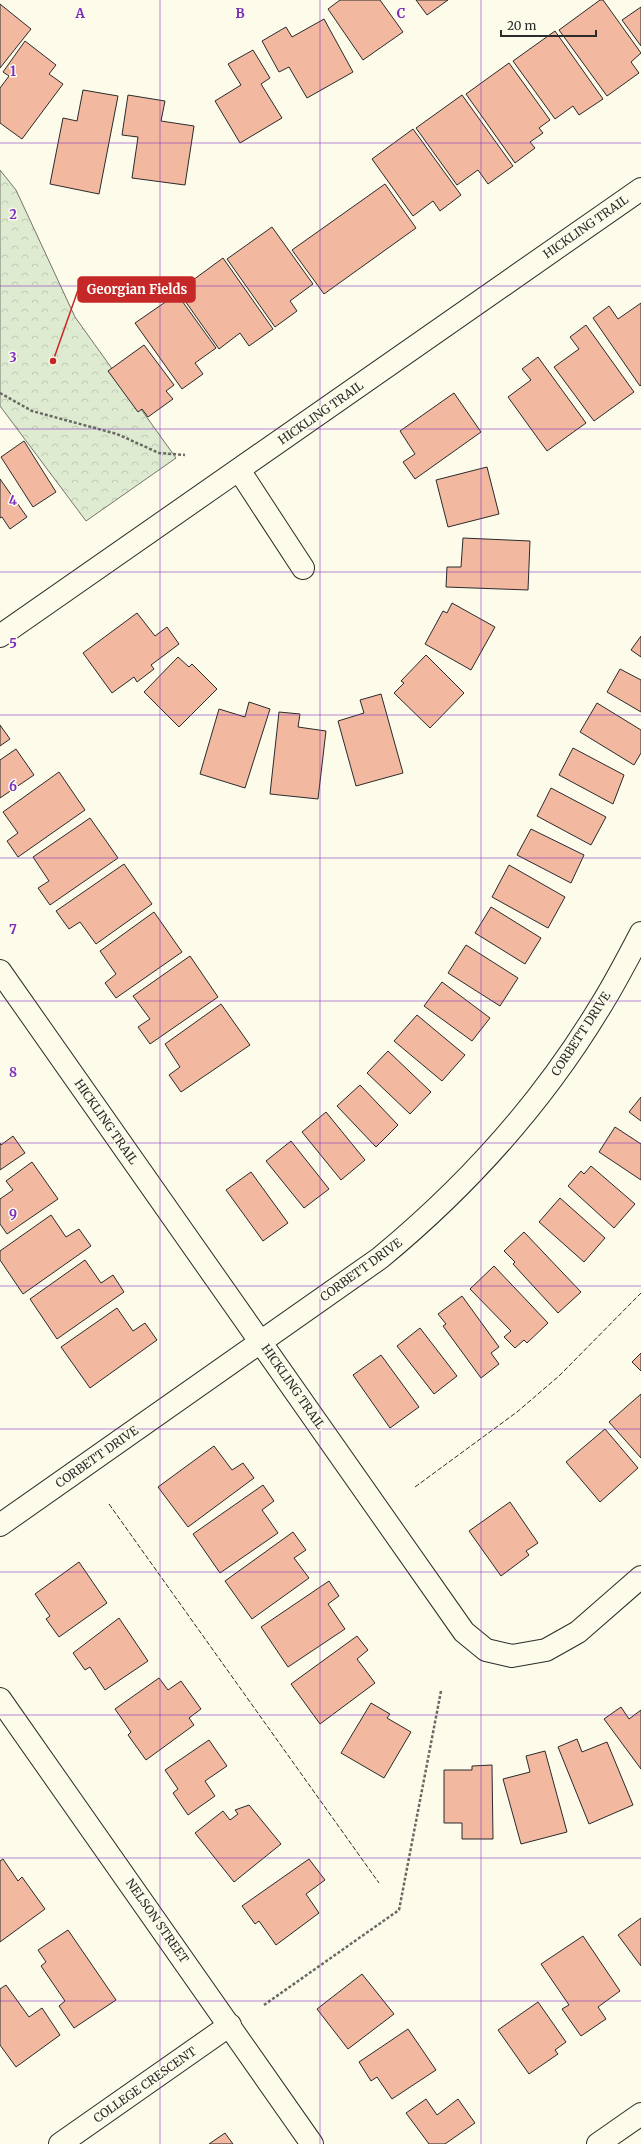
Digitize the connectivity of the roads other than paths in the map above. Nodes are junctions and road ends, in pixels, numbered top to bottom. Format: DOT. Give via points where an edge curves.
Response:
graph roads {
  1 [pos="641,189"];
  2 [pos="239,470"];
  3 [pos="303,568"];
  4 [pos="0,636"];
  5 [pos="641,933"];
  6 [pos="0,971"];
  7 [pos="260,1341"];
  8 [pos="0,1525"];
  9 [pos="641,1578"];
  10 [pos="0,1699"];
  11 [pos="230,2025"];
  12 [pos="641,2114"];
  13 [pos="60,2144"];
  14 [pos="312,2144"];
  15 [pos="598,2144"];
  1 -- 2 [label="street, HICKLING TRAIL"];
  2 -- 3 [label="street"];
  2 -- 4 [label="street, HICKLING TRAIL"];
  5 -- 7 [label="street, CORBETT DRIVE" via="574,1048 549,1083 484,1161 420,1225 380,1258"];
  6 -- 7 [label="street, HICKLING TRAIL"];
  7 -- 8 [label="street, CORBETT DRIVE"];
  7 -- 9 [label="street, HICKLING TRAIL" via="464,1632 486,1650 512,1656 546,1650 578,1632"];
  10 -- 11 [label="street, NELSON STREET"];
  11 -- 13 [label="street, COLLEGE CRESCENT"];
  11 -- 14 [label="street, NELSON STREET"];
  12 -- 15 [label="street"];
}
